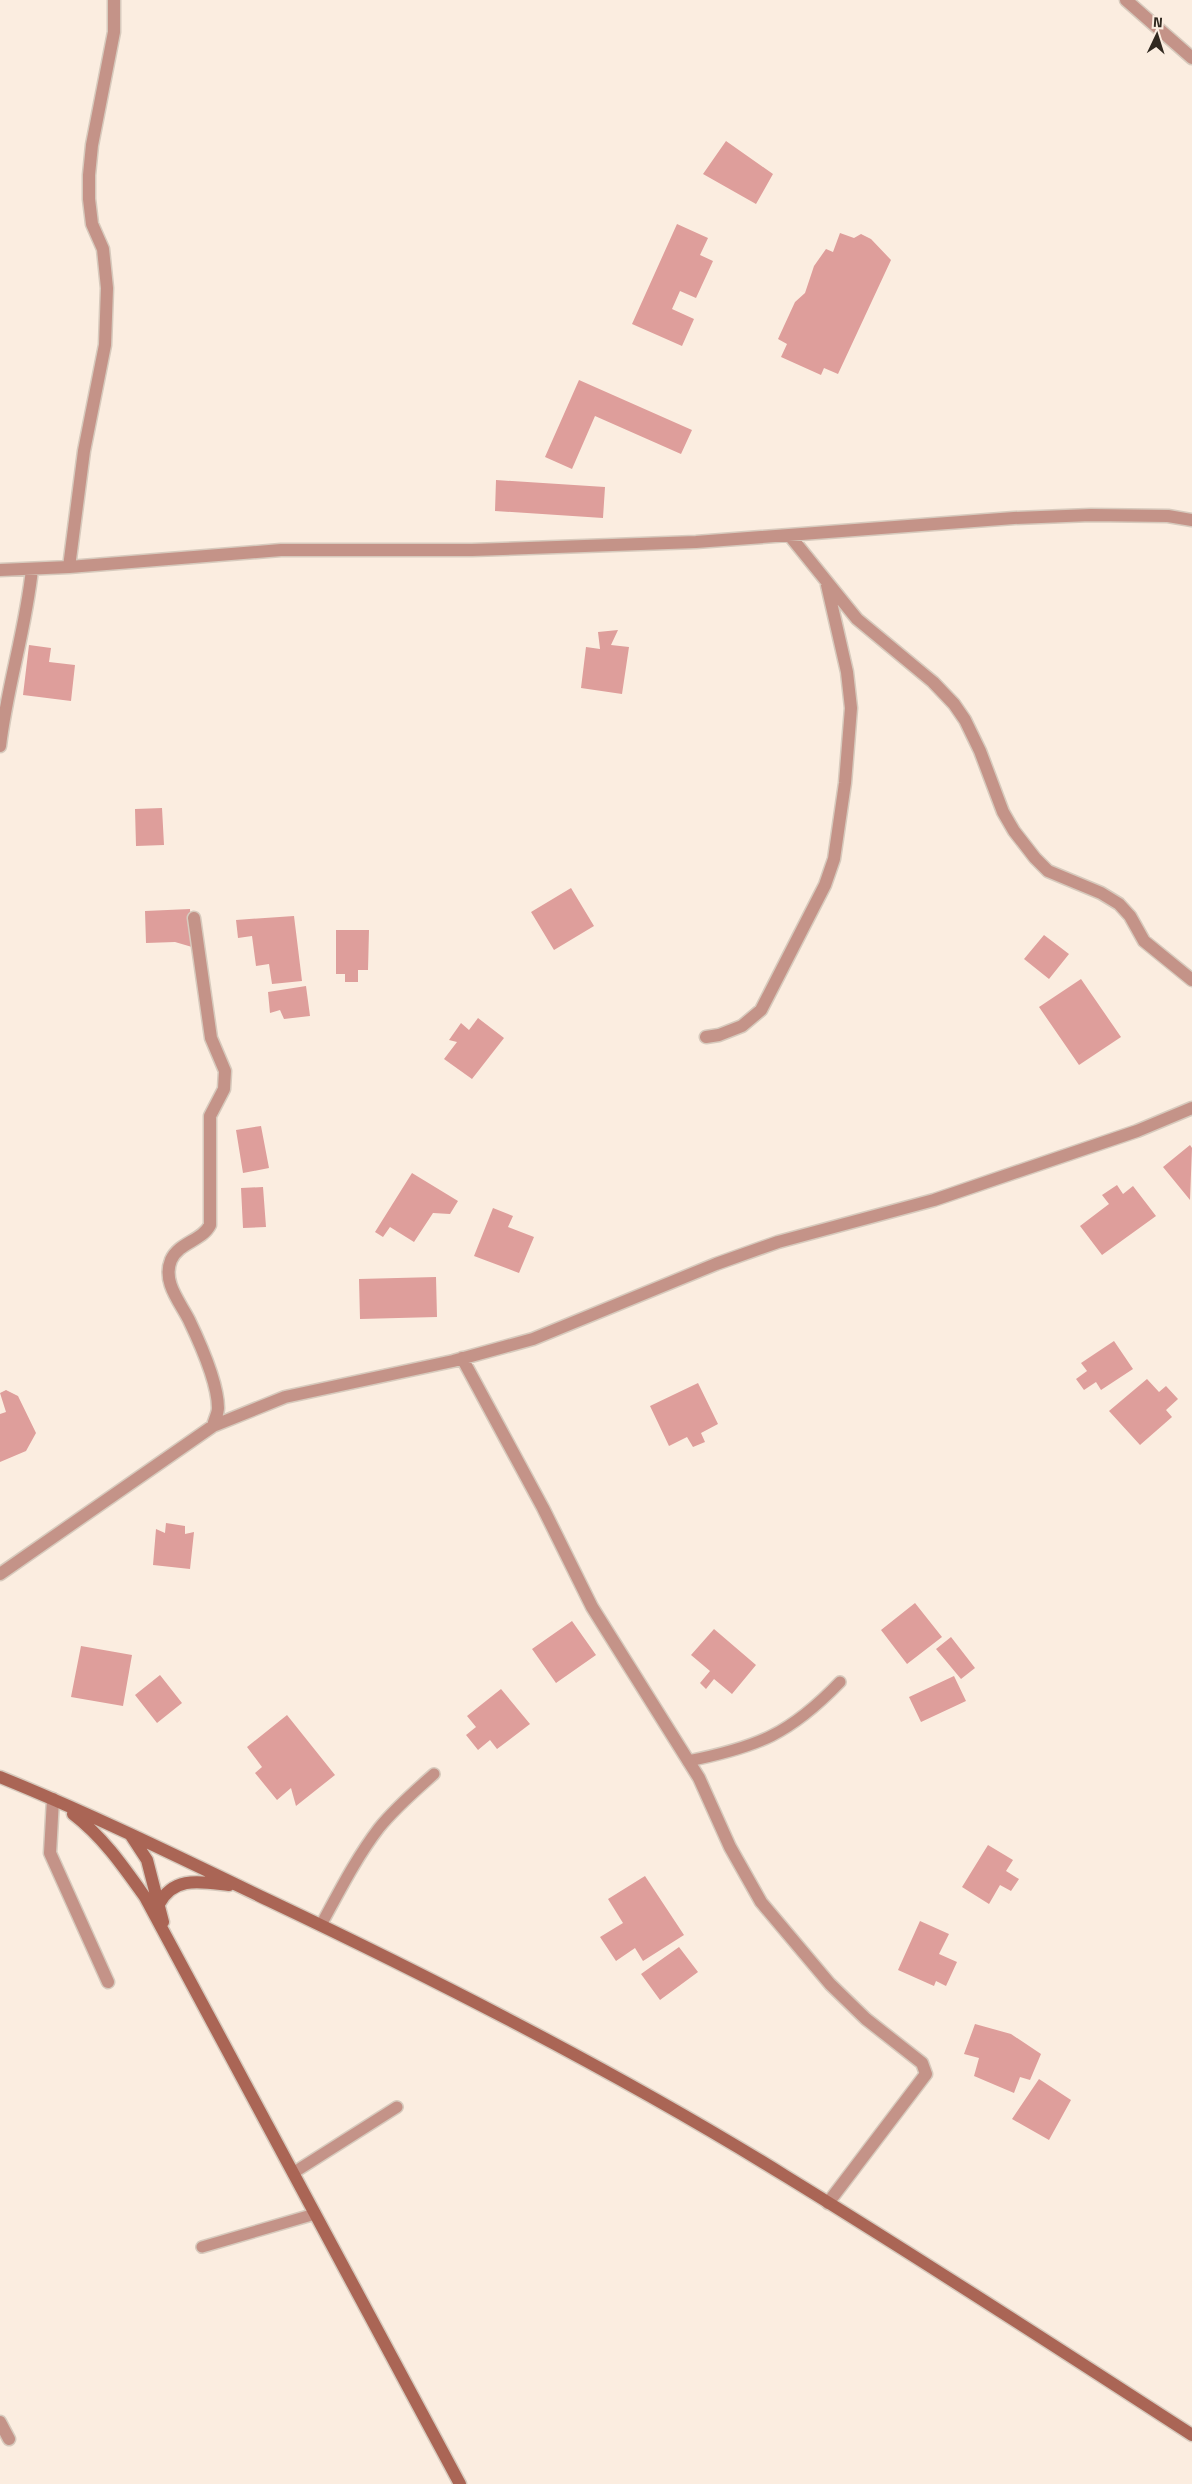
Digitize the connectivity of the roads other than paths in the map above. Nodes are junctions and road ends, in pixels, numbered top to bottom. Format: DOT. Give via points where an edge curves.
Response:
graph roads {
  1 [pos="114,0"];
  2 [pos="1126,0"];
  3 [pos="1192,58"];
  4 [pos="1192,520"];
  5 [pos="790,536"];
  6 [pos="69,567"];
  7 [pos="32,569"];
  8 [pos="0,570"];
  9 [pos="826,581"];
  10 [pos="0,746"];
  11 [pos="194,918"];
  12 [pos="1192,980"];
  13 [pos="706,1036"];
  14 [pos="1192,1108"];
  15 [pos="462,1358"];
  16 [pos="213,1426"];
  17 [pos="0,1574"];
  18 [pos="840,1682"];
  19 [pos="688,1761"];
  20 [pos="434,1774"];
  21 [pos="0,1777"];
  22 [pos="53,1799"];
  23 [pos="130,1834"];
  24 [pos="240,1886"];
  25 [pos="159,1904"];
  26 [pos="321,1925"];
  27 [pos="167,1936"];
  28 [pos="108,1982"];
  29 [pos="397,2108"];
  30 [pos="293,2173"];
  31 [pos="828,2203"];
  32 [pos="315,2214"];
  33 [pos="202,2247"];
  34 [pos="0,2422"];
  35 [pos="1192,2435"];
  36 [pos="9,2439"];
  37 [pos="460,2484"];
  1 -- 6 [label="street" via="114,32 89,175 92,224 103,249 107,288 105,344 84,451"];
  2 -- 3 [label="street"];
  4 -- 5 [label="street" via="1168,516 1091,515 1014,518"];
  5 -- 6 [label="street" via="472,550 281,550"];
  5 -- 9 [label="street"];
  6 -- 7 [label="street"];
  7 -- 8 [label="street"];
  7 -- 10 [label="street"];
  9 -- 12 [label="street" via="857,619 926,676 954,704 980,751 1003,812 1035,858 1048,871 1119,904 1144,941"];
  9 -- 13 [label="street" via="847,672 850,708 845,783 834,858 821,892 761,1010 742,1026"];
  11 -- 16 [label="street" via="211,1038 225,1072 224,1089 210,1116 210,1225 206,1233 178,1250 171,1261 168,1278 190,1321 216,1388 218,1409"];
  14 -- 15 [label="street" via="1137,1131 934,1200 778,1242 533,1338"];
  15 -- 16 [label="street" via="285,1397"];
  15 -- 19 [label="street" via="592,1607"];
  16 -- 17 [label="street"];
  18 -- 19 [label="lane" via="808,1712 770,1738 742,1749"];
  19 -- 31 [label="street" via="699,1778 730,1848 761,1902 830,1984 866,2019 926,2068 926,2074"];
  20 -- 26 [label="lane" via="405,1800 365,1847"];
  21 -- 22 [label="main road"];
  22 -- 23 [label="main road"];
  22 -- 27 [label="main road" via="89,1826 115,1854"];
  22 -- 28 [label="street" via="50,1853"];
  23 -- 24 [label="main road"];
  23 -- 25 [label="main road" via="146,1860"];
  24 -- 25 [label="main road" via="182,1883 166,1891"];
  24 -- 26 [label="main road"];
  25 -- 27 [label="main road"];
  26 -- 31 [label="main road" via="466,1997 647,2096"];
  27 -- 30 [label="main road"];
  29 -- 30 [label="lane"];
  30 -- 32 [label="main road"];
  31 -- 35 [label="main road"];
  32 -- 33 [label="lane"];
  32 -- 37 [label="main road"];
  34 -- 36 [label="street"];
}
